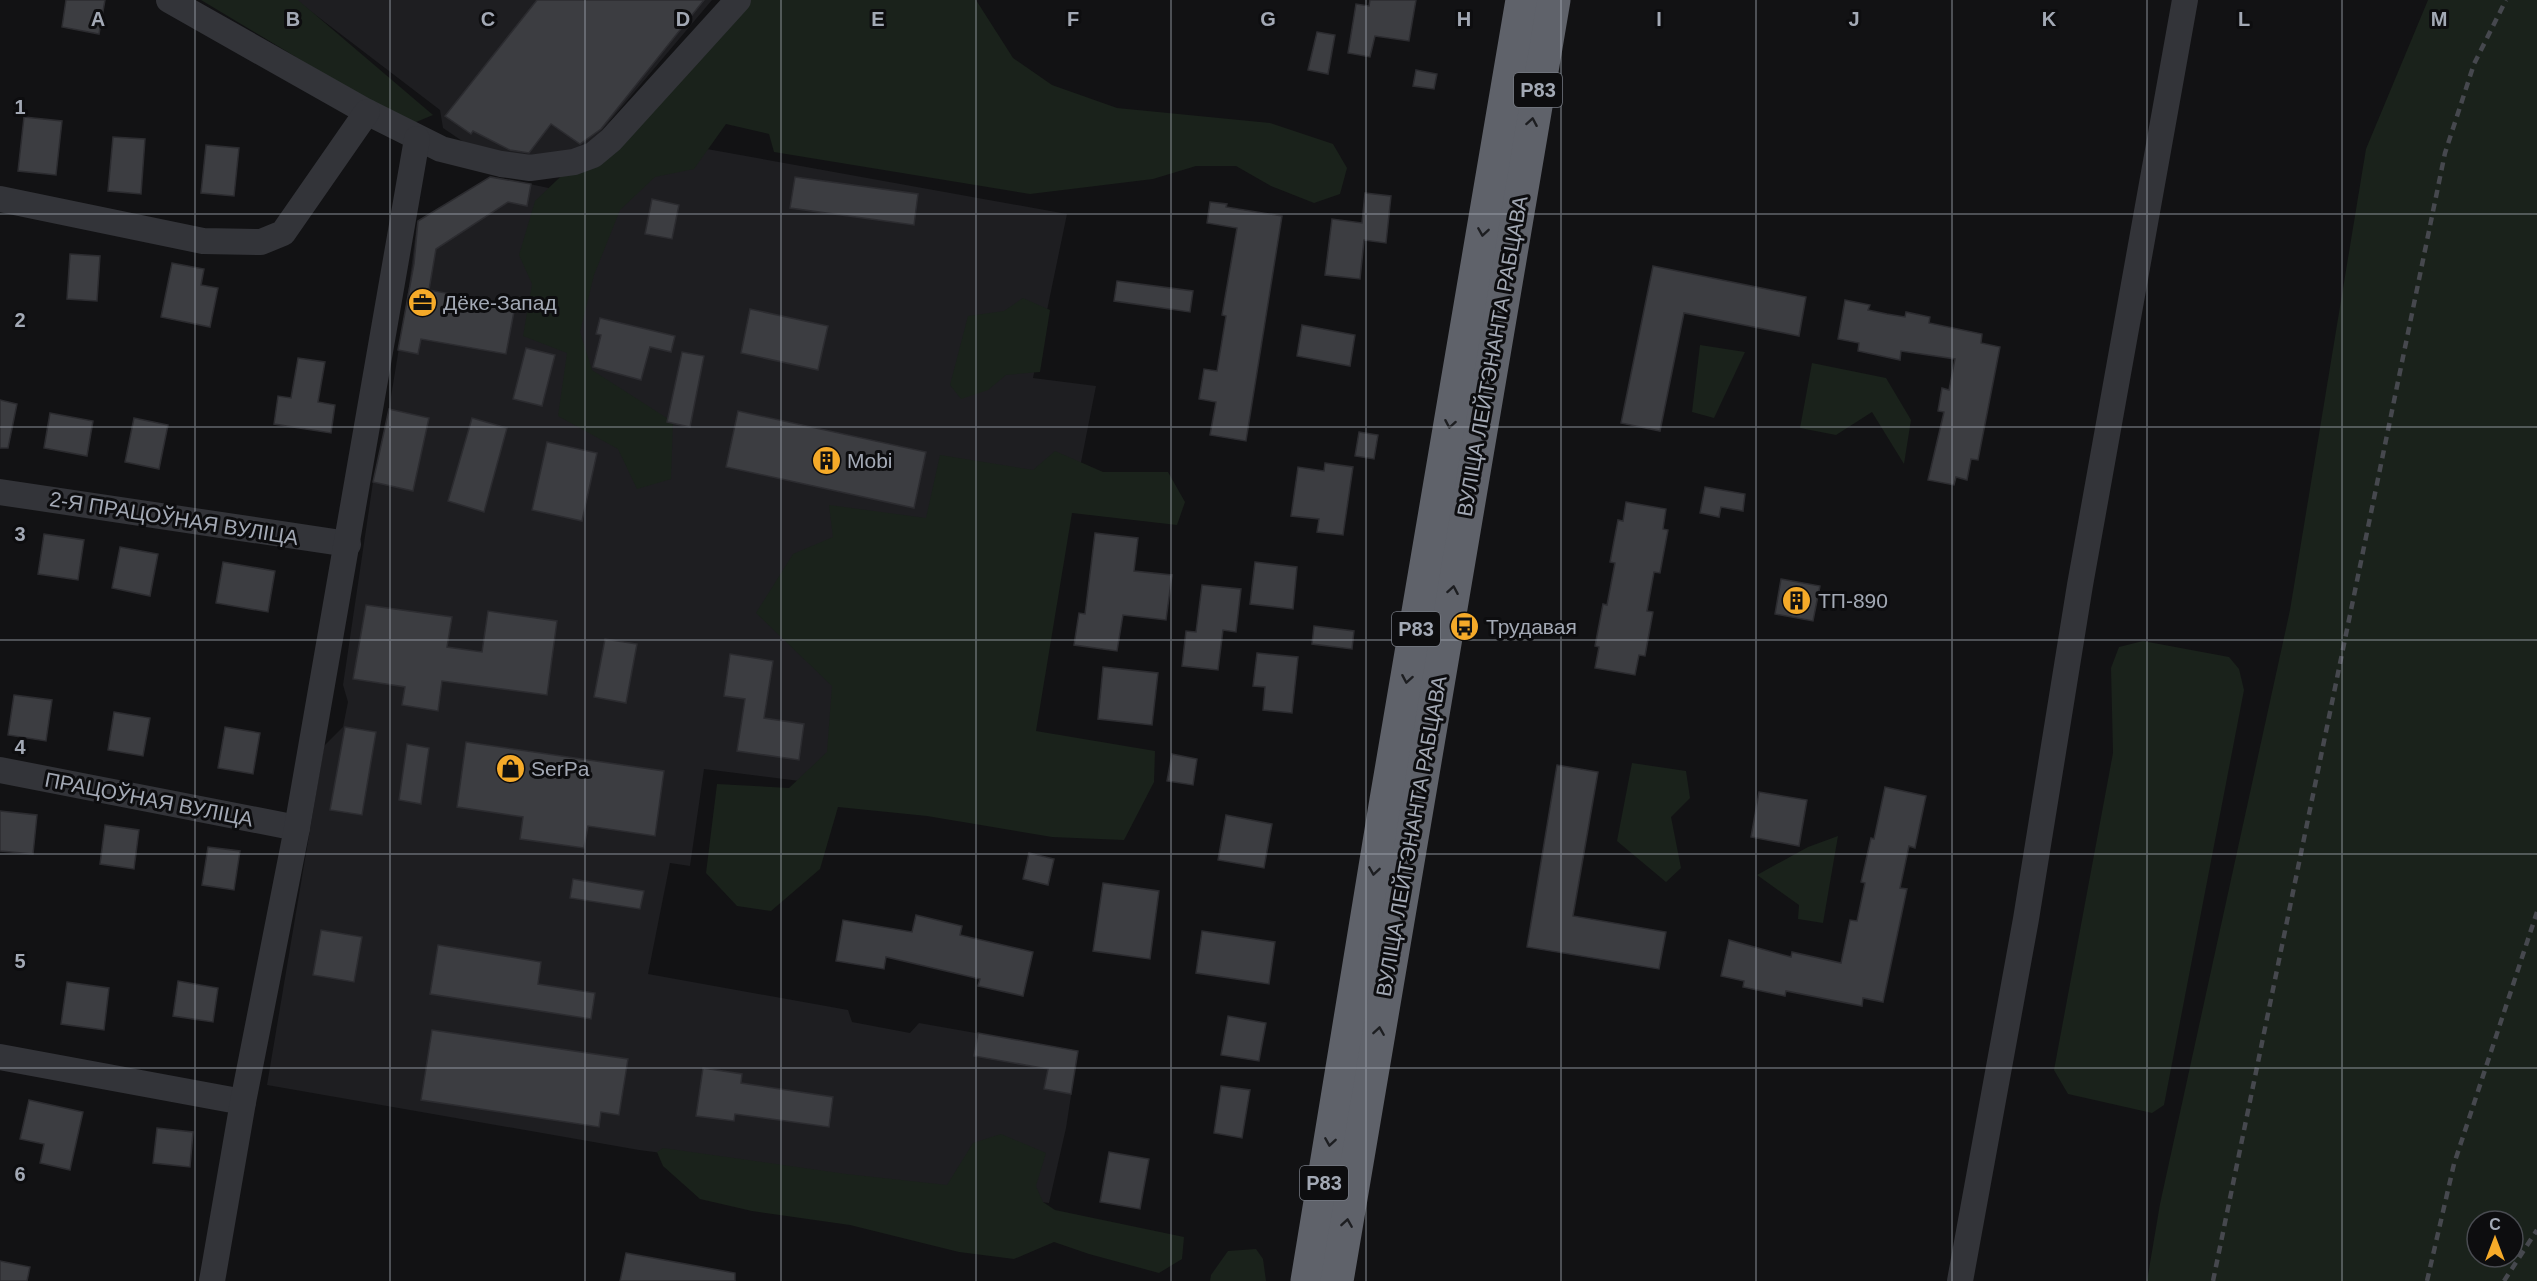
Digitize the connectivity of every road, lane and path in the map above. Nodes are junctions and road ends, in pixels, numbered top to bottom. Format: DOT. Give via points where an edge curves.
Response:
graph roads {
  1 [pos="169,0"];
  2 [pos="738,0"];
  3 [pos="1522,0"];
  4 [pos="1554,0"];
  5 [pos="2185,0"];
  6 [pos="367,112"];
  7 [pos="417,139"];
  8 [pos="0,199"];
  9 [pos="0,492"];
  10 [pos="348,544"];
  11 [pos="0,770"];
  12 [pos="297,828"];
  13 [pos="0,1057"];
  14 [pos="243,1102"];
  15 [pos="212,1281"];
  16 [pos="1307,1281"];
  17 [pos="1337,1281"];
  18 [pos="1959,1281"];
  1 -- 6 [label="street"];
  2 -- 7 [label="street" via="593,155 574,162 530,168 465,156"];
  3 -- 16 [label="highway, ВУЛІЦА ЛЕЙТЭНАНТА РАБЦАВА / Р83, one-way"];
  17 -- 4 [label="highway, ВУЛІЦА ЛЕЙТЭНАНТА РАБЦАВА / Р83, one-way"];
  5 -- 18 [label="street" via="2082,574 2026,919"];
  6 -- 7 [label="street"];
  6 -- 8 [label="street" via="283,233 261,242 203,241"];
  7 -- 10 [label="street" via="372,385"];
  9 -- 10 [label="street, 2-Я ПРАЦОЎНАЯ ВУЛІЦА"];
  10 -- 12 [label="street"];
  11 -- 12 [label="street, ПРАЦОЎНАЯ ВУЛІЦА"];
  12 -- 14 [label="street"];
  13 -- 14 [label="street"];
  14 -- 15 [label="street"];
}
